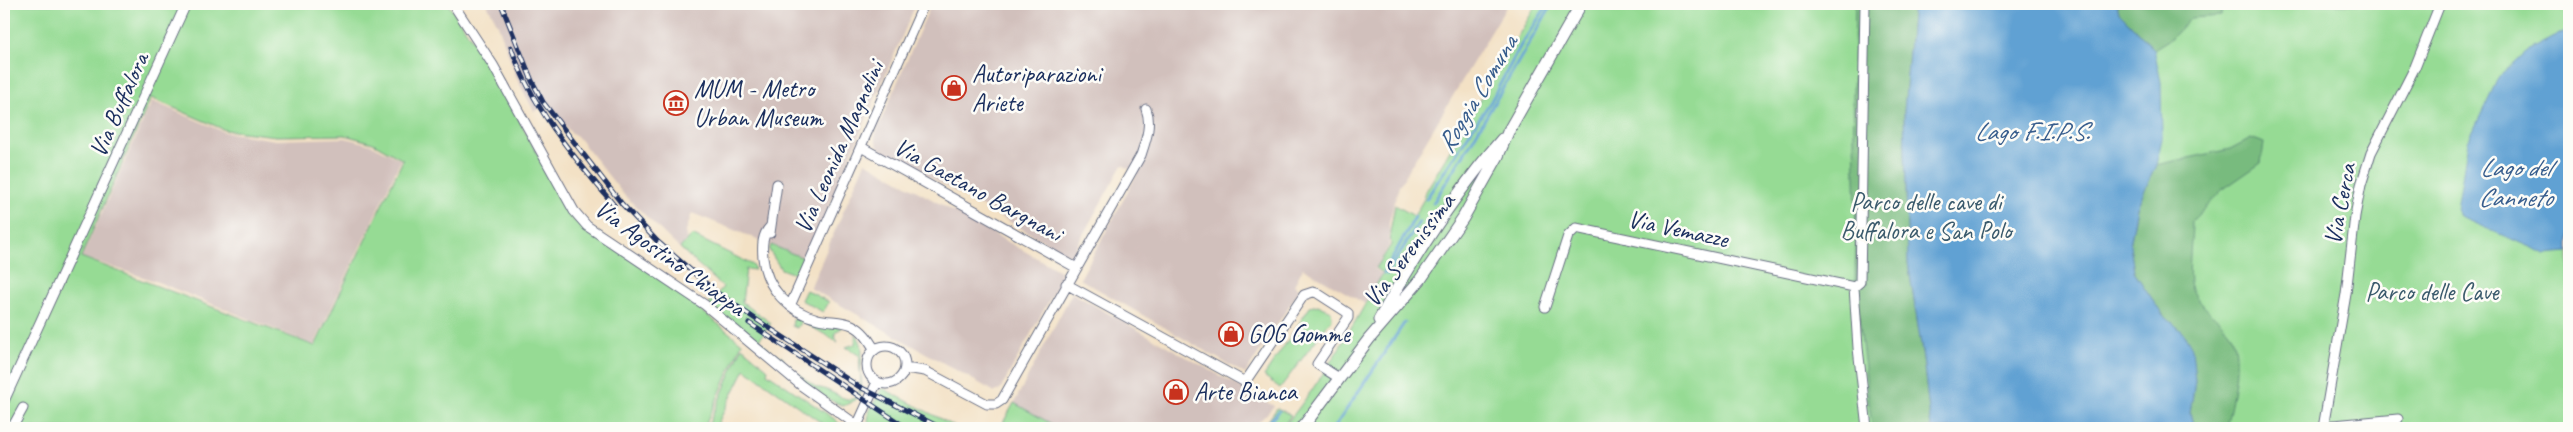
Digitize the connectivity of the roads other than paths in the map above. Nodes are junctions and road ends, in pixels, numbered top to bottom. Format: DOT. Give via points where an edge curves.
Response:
graph roads {
  1 [pos="186,4"];
  2 [pos="453,4"];
  3 [pos="924,4"];
  4 [pos="1581,4"];
  5 [pos="1864,4"];
  6 [pos="2440,4"];
  7 [pos="1146,109"];
  8 [pos="1508,132"];
  9 [pos="861,147"];
  10 [pos="778,184"];
  11 [pos="1442,218"];
  12 [pos="1075,267"];
  13 [pos="1420,280"];
  14 [pos="1066,284"];
  15 [pos="1854,287"];
  16 [pos="790,306"];
  17 [pos="1546,307"];
  18 [pos="1369,339"];
  19 [pos="875,350"];
  20 [pos="905,368"];
  21 [pos="1339,378"];
  22 [pos="877,382"];
  23 [pos="4,401"];
  24 [pos="23,408"];
  25 [pos="2398,419"];
  26 [pos="858,427"];
  27 [pos="2323,427"];
  28 [pos="12,428"];
  29 [pos="1302,428"];
  30 [pos="1867,428"];
  1 -- 23 [label="street, Via Buffalora" via="92,224"];
  2 -- 26 [label="street, Via Agostino Chiappa" via="493,66 574,211 587,226 705,305 802,386"];
  3 -- 9 [label="street, Via Leonida Magnolini"];
  4 -- 8 [label="main road, Via Serenissima"];
  5 -- 15 [label="street" via="1860,282"];
  6 -- 27 [label="street, Via Cerca" via="2415,67 2371,153 2361,185"];
  7 -- 12 [label="street, Via Gaetano Bargnani" via="1148,130 1140,155"];
  8 -- 11 [label="main road, Via Serenissima"];
  8 -- 13 [label="main road, Via Serenissima" via="1468,210"];
  9 -- 12 [label="street, Via Gaetano Bargnani"];
  9 -- 16 [label="street, Via Leonida Magnolini"];
  10 -- 16 [label="street" via="770,233 764,242 763,261 779,297"];
  11 -- 13 [label="main road" via="1447,225 1445,232 1424,263"];
  11 -- 18 [label="main road, Via Serenissima" via="1399,283"];
  12 -- 14 [label="street, Via Gaetano Bargnani"];
  13 -- 18 [label="main road, Via Serenissima"];
  14 -- 20 [label="street, Via Gaetano Bargnani" via="1002,400 996,404 988,404 925,371"];
  14 -- 21 [label="street" via="1244,382 1304,295 1317,293 1348,313 1348,318 1317,364"];
  15 -- 17 [label="street, Via Vemazze" via="1576,228 1568,236"];
  15 -- 30 [label="street"];
  16 -- 19 [label="street" via="818,319 853,325 865,334"];
  18 -- 21 [label="main road, Via Serenissima"];
  19 -- 20 [label="street" via="887,346 893,348 902,356"];
  19 -- 22 [label="street" via="867,366"];
  20 -- 22 [label="street" via="894,382"];
  21 -- 29 [label="main road, Via Serenissima"];
  22 -- 26 [label="street"];
  24 -- 28 [label="street"];
  25 -- 27 [label="street, Via Cerca"];
}
